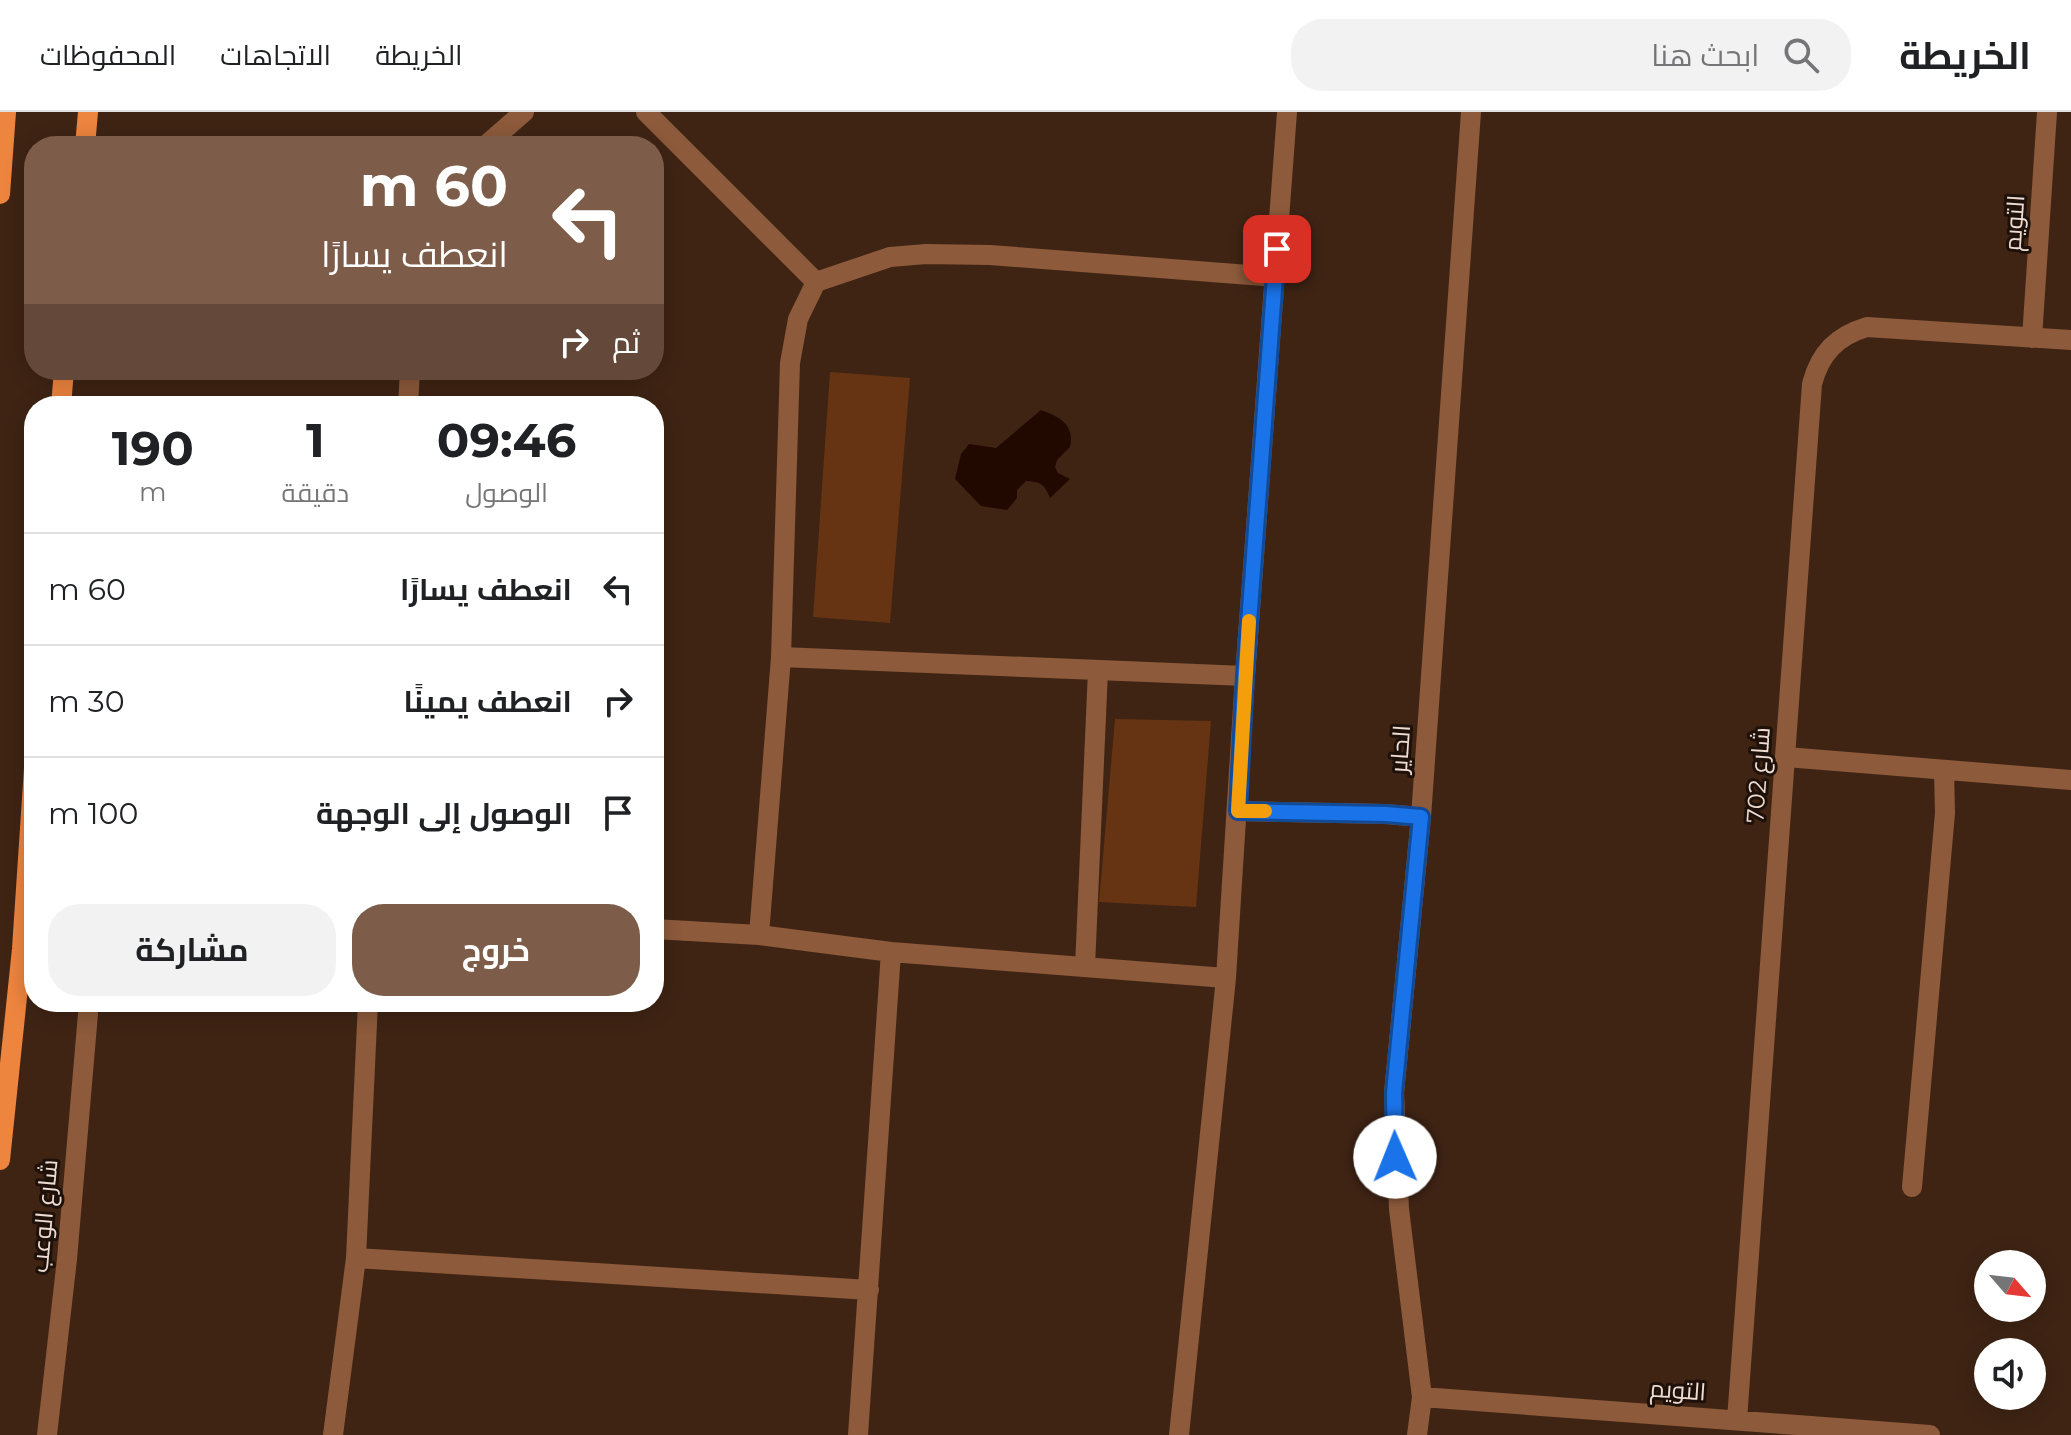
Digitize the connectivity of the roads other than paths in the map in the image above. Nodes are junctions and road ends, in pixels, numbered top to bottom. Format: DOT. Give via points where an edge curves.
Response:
graph roads {
  1 [pos="6,112"];
  2 [pos="88,112"];
  3 [pos="524,112"];
  4 [pos="646,112"];
  5 [pos="1287,112"];
  6 [pos="1471,112"];
  7 [pos="2047,112"];
  8 [pos="86,136"];
  9 [pos="496,136"];
  10 [pos="0,194"];
  11 [pos="1276,277"];
  12 [pos="816,282"];
  13 [pos="2032,338"];
  14 [pos="2071,340"];
  15 [pos="781,657"];
  16 [pos="1098,670"];
  17 [pos="1245,676"];
  18 [pos="1786,757"];
  19 [pos="1944,770"];
  20 [pos="2071,780"];
  21 [pos="1238,811"];
  22 [pos="1421,817"];
  23 [pos="24,919"];
  24 [pos="664,930"];
  25 [pos="759,935"];
  26 [pos="891,952"];
  27 [pos="1085,967"];
  28 [pos="1226,978"];
  29 [pos="88,1012"];
  30 [pos="368,1012"];
  31 [pos="0,1160"];
  32 [pos="1912,1187"];
  33 [pos="356,1258"];
  34 [pos="869,1290"];
  35 [pos="1422,1397"];
  36 [pos="1737,1420"];
  37 [pos="47,1435"];
  38 [pos="333,1435"];
  39 [pos="858,1435"];
  40 [pos="1179,1435"];
  41 [pos="1417,1435"];
  42 [pos="1930,1435"];
  1 -- 10 [label="main road"];
  2 -- 8 [label="main road"];
  3 -- 9 [label="street"];
  4 -- 12 [label="street"];
  5 -- 11 [label="street"];
  6 -- 22 [label="street, الحاير"];
  7 -- 13 [label="street, التويم"];
  11 -- 12 [label="street" via="926,254 890,257"];
  11 -- 17 [label="street"];
  12 -- 15 [label="street" via="798,319 790,363"];
  13 -- 14 [label="street, شارع 702"];
  13 -- 18 [label="street, شارع 702" via="1867,327 1837,340 1816,368"];
  15 -- 16 [label="street"];
  15 -- 25 [label="street"];
  16 -- 17 [label="street"];
  16 -- 27 [label="street"];
  17 -- 21 [label="street"];
  18 -- 19 [label="street"];
  18 -- 36 [label="street, شارع 702"];
  19 -- 20 [label="street"];
  19 -- 32 [label="street" via="1945,813"];
  21 -- 22 [label="street"];
  21 -- 28 [label="street"];
  22 -- 35 [label="street, الحاير" via="1394,1093 1399,1209"];
  23 -- 31 [label="main road, شارع الوعب"];
  24 -- 25 [label="street"];
  25 -- 26 [label="street"];
  26 -- 27 [label="street"];
  26 -- 34 [label="street"];
  27 -- 28 [label="street"];
  28 -- 40 [label="street"];
  29 -- 37 [label="street, شارع الوعب"];
  30 -- 33 [label="street"];
  33 -- 34 [label="street"];
  33 -- 38 [label="street"];
  34 -- 39 [label="street"];
  35 -- 36 [label="street, التويم"];
  35 -- 41 [label="street, الحاير"];
  36 -- 42 [label="street, التويم"];
}
